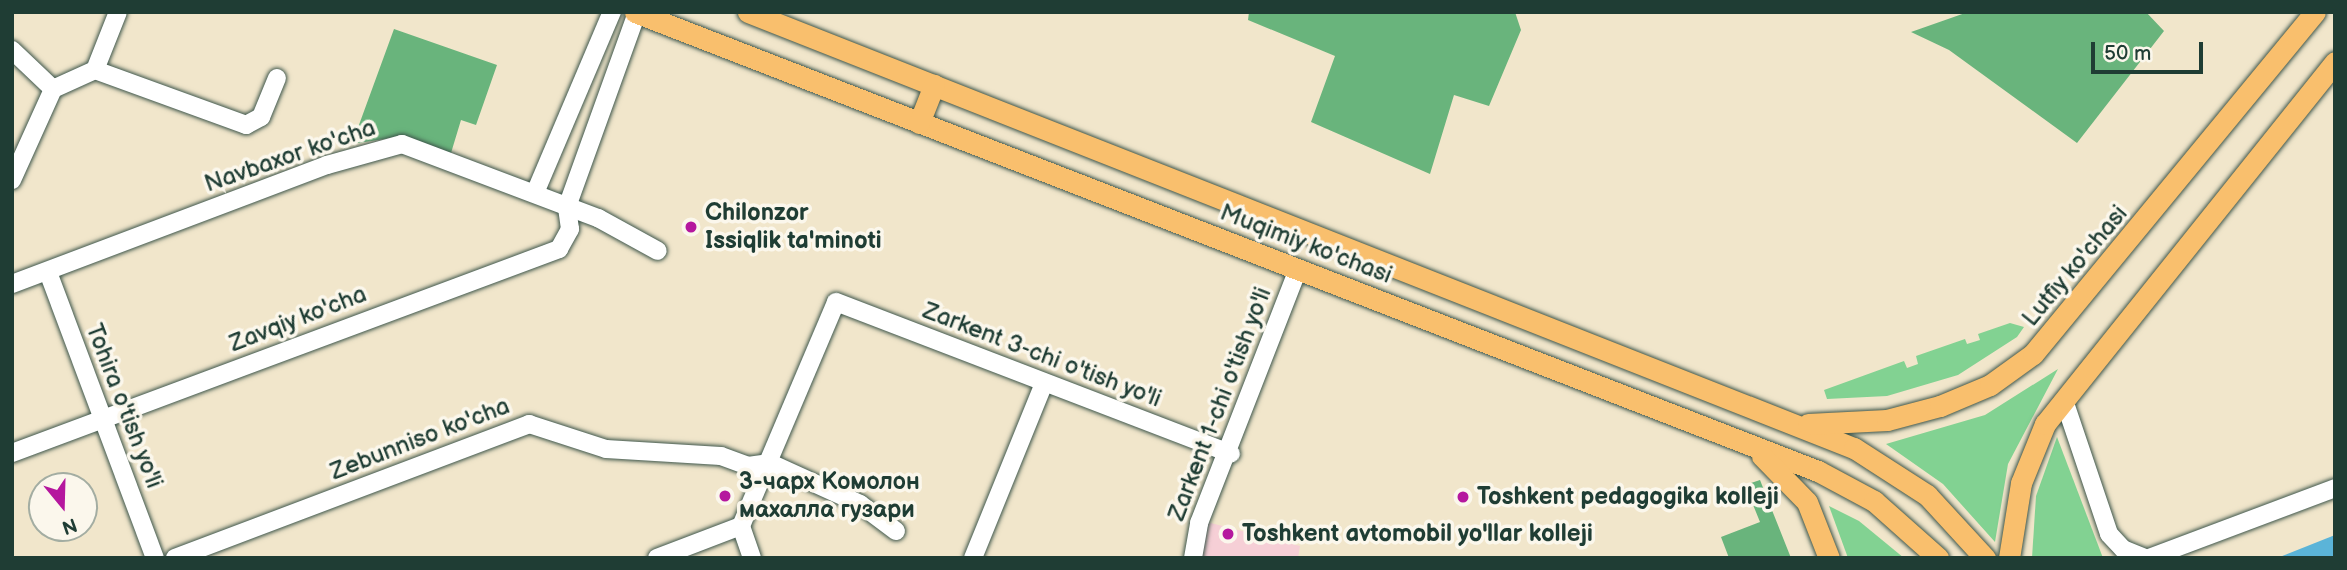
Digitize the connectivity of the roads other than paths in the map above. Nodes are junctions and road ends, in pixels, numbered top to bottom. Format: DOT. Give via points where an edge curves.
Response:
graph roads {
  1 [pos="118,12"];
  2 [pos="612,12"];
  3 [pos="636,12"];
  4 [pos="748,12"];
  5 [pos="2315,12"];
  6 [pos="12,50"];
  7 [pos="2335,62"];
  8 [pos="95,70"];
  9 [pos="277,78"];
  10 [pos="934,85"];
  11 [pos="52,89"];
  12 [pos="919,122"];
  13 [pos="12,180"];
  14 [pos="535,193"];
  15 [pos="566,207"];
  16 [pos="1288,224"];
  17 [pos="658,251"];
  18 [pos="1271,259"];
  19 [pos="1298,269"];
  20 [pos="48,272"];
  21 [pos="12,284"];
  22 [pos="1044,383"];
  23 [pos="2064,400"];
  24 [pos="103,419"];
  25 [pos="1795,423"];
  26 [pos="1741,440"];
  27 [pos="12,453"];
  28 [pos="1231,454"];
  29 [pos="770,463"];
  30 [pos="2335,488"];
  31 [pos="741,526"];
  32 [pos="896,531"];
  33 [pos="2150,557"];
  34 [pos="155,558"];
  35 [pos="175,558"];
  36 [pos="657,558"];
  37 [pos="752,558"];
  38 [pos="973,558"];
  39 [pos="1192,558"];
  40 [pos="1829,558"];
  41 [pos="1938,558"];
  42 [pos="1985,558"];
  43 [pos="2009,558"];
  1 -- 8 [label="street"];
  2 -- 14 [label="street"];
  3 -- 12 [label="main road, Muqimiy ko'chasi"];
  3 -- 15 [label="street, Zavqiy ko'cha"];
  4 -- 10 [label="main road, Muqimiy ko'chasi"];
  5 -- 25 [label="main road, Lutfiy ko'chasi" via="2106,273 2026,360 1974,393 1907,415"];
  6 -- 11 [label="street"];
  7 -- 23 [label="main road"];
  8 -- 9 [label="street" via="246,125 261,117"];
  8 -- 11 [label="street"];
  10 -- 12 [label="main road"];
  10 -- 16 [label="main road, Muqimiy ko'chasi"];
  11 -- 13 [label="street"];
  12 -- 18 [label="main road, Muqimiy ko'chasi"];
  14 -- 15 [label="street, Navbaxor ko'cha"];
  14 -- 20 [label="street, Navbaxor ko'cha" via="402,144 327,165"];
  15 -- 17 [label="street, Navbaxor ko'cha"];
  15 -- 24 [label="street, Zavqiy ko'cha" via="570,229 559,249"];
  16 -- 18 [label="main road" via="1266,235"];
  16 -- 25 [label="main road, Muqimiy ko'chasi"];
  18 -- 19 [label="main road, Muqimiy ko'chasi"];
  19 -- 26 [label="main road, Muqimiy ko'chasi"];
  19 -- 28 [label="street, Zarkent 1-chi o'tish yo'li"];
  20 -- 21 [label="street, Navbaxor ko'cha"];
  20 -- 24 [label="street, Tohira o'tish yo'li"];
  22 -- 28 [label="street, Zarkent 3-chi o'tish yo'li"];
  22 -- 29 [label="street, Zarkent 3-chi o'tish yo'li" via="836,302"];
  22 -- 38 [label="street"];
  23 -- 33 [label="street" via="2109,534 2123,549"];
  23 -- 43 [label="main road" via="2026,465"];
  24 -- 27 [label="street, Zavqiy ko'cha"];
  24 -- 34 [label="street, Tohira o'tish yo'li"];
  25 -- 42 [label="main road, Muqimiy ko'chasi" via="1891,468 1937,505"];
  26 -- 40 [label="main road" via="1801,492"];
  26 -- 41 [label="main road, Muqimiy ko'chasi" via="1857,490"];
  28 -- 39 [label="street, Zarkent 1-chi o'tish yo'li" via="1199,523"];
  29 -- 31 [label="street"];
  29 -- 32 [label="street" via="860,504"];
  29 -- 35 [label="street, Zebunniso ko'cha" via="748,466 721,456 606,449 529,424"];
  30 -- 33 [label="street"];
  31 -- 36 [label="street"];
  31 -- 37 [label="street"];
}
